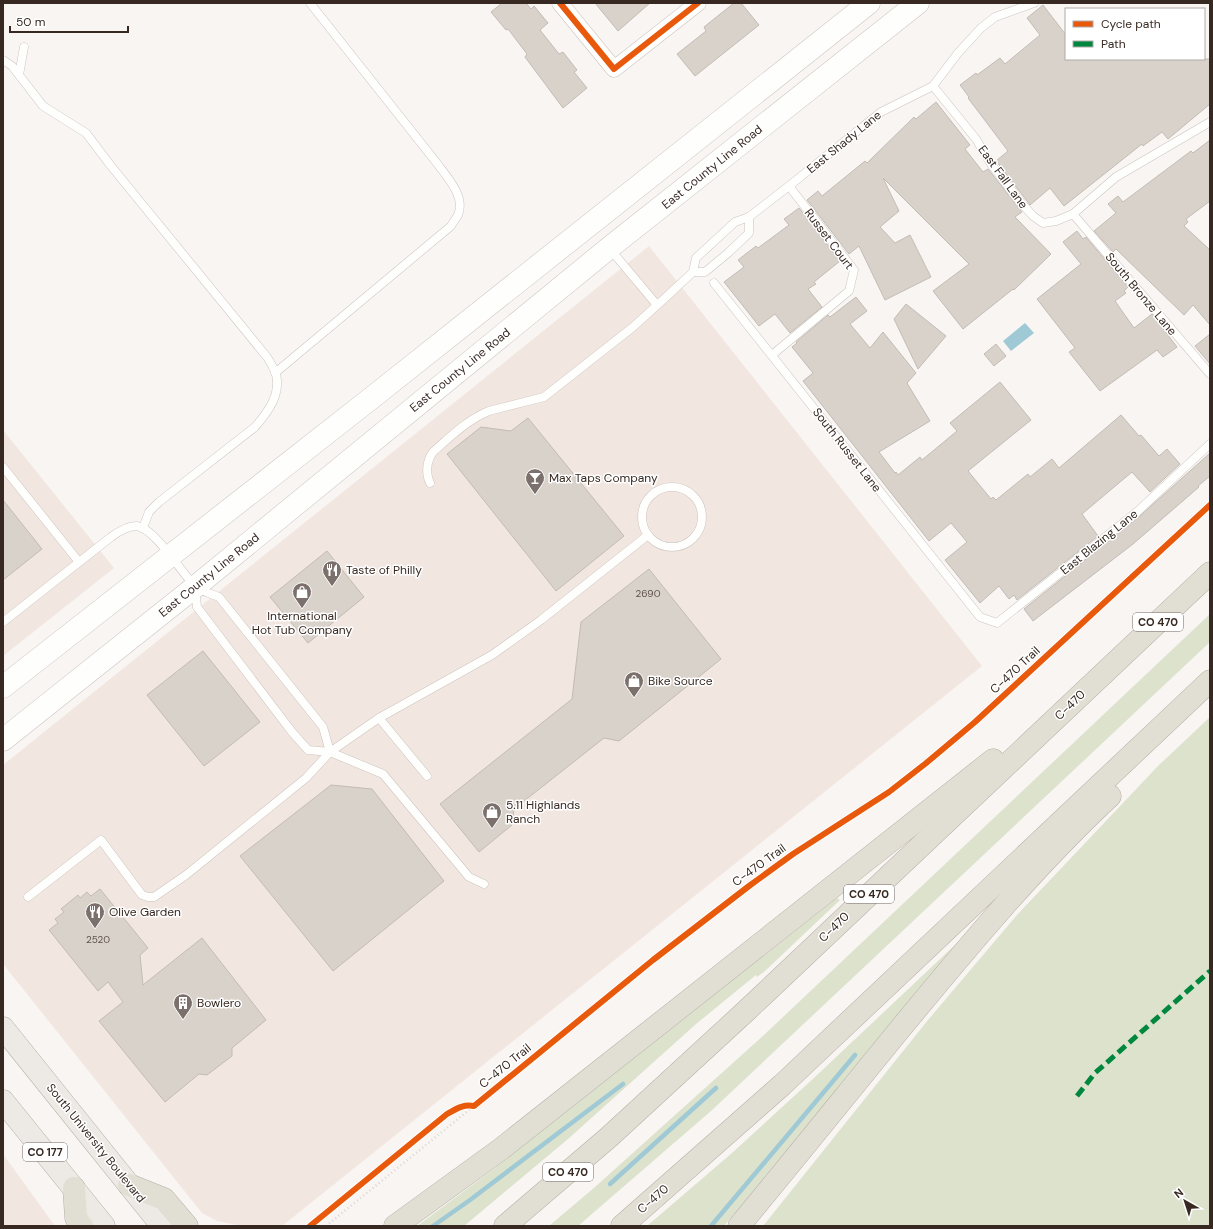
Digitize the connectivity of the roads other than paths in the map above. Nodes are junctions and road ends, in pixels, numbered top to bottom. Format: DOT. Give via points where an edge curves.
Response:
graph roads {
  1 [pos="310,3"];
  2 [pos="560,3"];
  3 [pos="698,3"];
  4 [pos="869,3"];
  5 [pos="918,3"];
  6 [pos="1034,3"];
  7 [pos="24,46"];
  8 [pos="3,60"];
  9 [pos="20,75"];
  10 [pos="933,86"];
  11 [pos="1210,122"];
  12 [pos="789,186"];
  13 [pos="1073,214"];
  14 [pos="749,217"];
  15 [pos="609,248"];
  16 [pos="693,272"];
  17 [pos="714,283"];
  18 [pos="657,305"];
  19 [pos="772,355"];
  20 [pos="275,373"];
  21 [pos="1210,374"];
  22 [pos="1210,444"];
  23 [pos="3,467"];
  24 [pos="430,483"];
  25 [pos="143,528"];
  26 [pos="648,535"];
  27 [pos="170,556"];
  28 [pos="79,562"];
  29 [pos="1210,573"];
  30 [pos="195,587"];
  31 [pos="980,617"];
  32 [pos="3,622"];
  33 [pos="1106,671"];
  34 [pos="1210,681"];
  35 [pos="3,686"];
  36 [pos="379,718"];
  37 [pos="3,740"];
  38 [pos="330,752"];
  39 [pos="427,776"];
  40 [pos="484,884"];
  41 [pos="28,897"];
  42 [pos="3,1028"];
  43 [pos="3,1101"];
  44 [pos="129,1185"];
  45 [pos="74,1188"];
  46 [pos="82,1226"];
  47 [pos="104,1226"];
  48 [pos="162,1226"];
  49 [pos="187,1226"];
  50 [pos="395,1226"];
  51 [pos="505,1226"];
  52 [pos="622,1226"];
  53 [pos="739,1226"];
  1 -- 20 [label="lane" via="436,162 460,198 458,214 451,226"];
  2 -- 3 [label="street" via="614,69"];
  4 -- 27 [label="main road"];
  5 -- 15 [label="main road, East County Line Road"];
  6 -- 10 [label="lane, East Shady Lane" via="995,17 981,28"];
  7 -- 9 [label="lane"];
  8 -- 9 [label="lane"];
  9 -- 20 [label="lane" via="43,106 86,133 267,357"];
  10 -- 12 [label="lane, East Shady Lane" via="881,112"];
  10 -- 13 [label="lane, East Fall Lane" via="1033,216 1043,222 1056,221"];
  11 -- 13 [label="lane, East Fall Lane" via="1116,177"];
  12 -- 14 [label="lane, East Shady Lane"];
  12 -- 19 [label="lane, Russet Court" via="854,270 849,291"];
  13 -- 21 [label="lane, South Bronze Lane"];
  14 -- 16 [label="lane, East Shady Lane" via="735,222 696,258"];
  14 -- 16 [label="lane, East Shady Lane" via="749,233 704,272"];
  15 -- 18 [label="lane"];
  15 -- 30 [label="main road, East County Line Road"];
  16 -- 18 [label="lane, East Shady Lane"];
  17 -- 19 [label="lane, South Russet Lane"];
  18 -- 24 [label="lane, East Shady Lane" via="544,398 489,411 473,419 430,456 427,468"];
  19 -- 31 [label="lane, South Russet Lane"];
  20 -- 25 [label="lane" via="277,385 274,399 263,418 159,502 150,512"];
  22 -- 31 [label="lane, East Blazing Lane" via="1138,511 997,624"];
  23 -- 28 [label="lane"];
  25 -- 27 [label="lane" via="153,535"];
  25 -- 28 [label="lane" via="131,526 124,529"];
  26 -- 26 [label="lane" via="663,546 682,546 690,541 701,526 701,507 696,499 679,487 659,490 650,496 644,504 642,515"];
  26 -- 36 [label="lane" via="541,620 492,655"];
  27 -- 30 [label="lane"];
  27 -- 35 [label="main road"];
  28 -- 32 [label="lane"];
  29 -- 33 [label="highway, C-470 / CO 470"];
  30 -- 37 [label="main road, East County Line Road"];
  30 -- 38 [label="lane" via="219,597 323,727"];
  30 -- 38 [label="lane" via="197,607 292,732 308,750"];
  33 -- 50 [label="highway" via="1082,681 1020,738 948,796 490,1158"];
  33 -- 51 [label="highway, C-470 / CO 470" via="740,1016 614,1132"];
  34 -- 52 [label="highway, C-470" via="782,1085"];
  34 -- 53 [label="highway" via="1178,731 1089,816 1007,904"];
  36 -- 38 [label="lane"];
  36 -- 39 [label="lane"];
  38 -- 40 [label="lane" via="383,774 469,877"];
  38 -- 41 [label="lane" via="306,778 186,875 154,897 142,895 101,840"];
  42 -- 44 [label="main road, South University Boulevard"];
  43 -- 45 [label="main road, CO 177"];
  44 -- 48 [label="main road, South University Boulevard"];
  44 -- 49 [label="highway" via="164,1199"];
  45 -- 46 [label="highway" via="76,1218"];
  45 -- 47 [label="main road, CO 177"];
}
